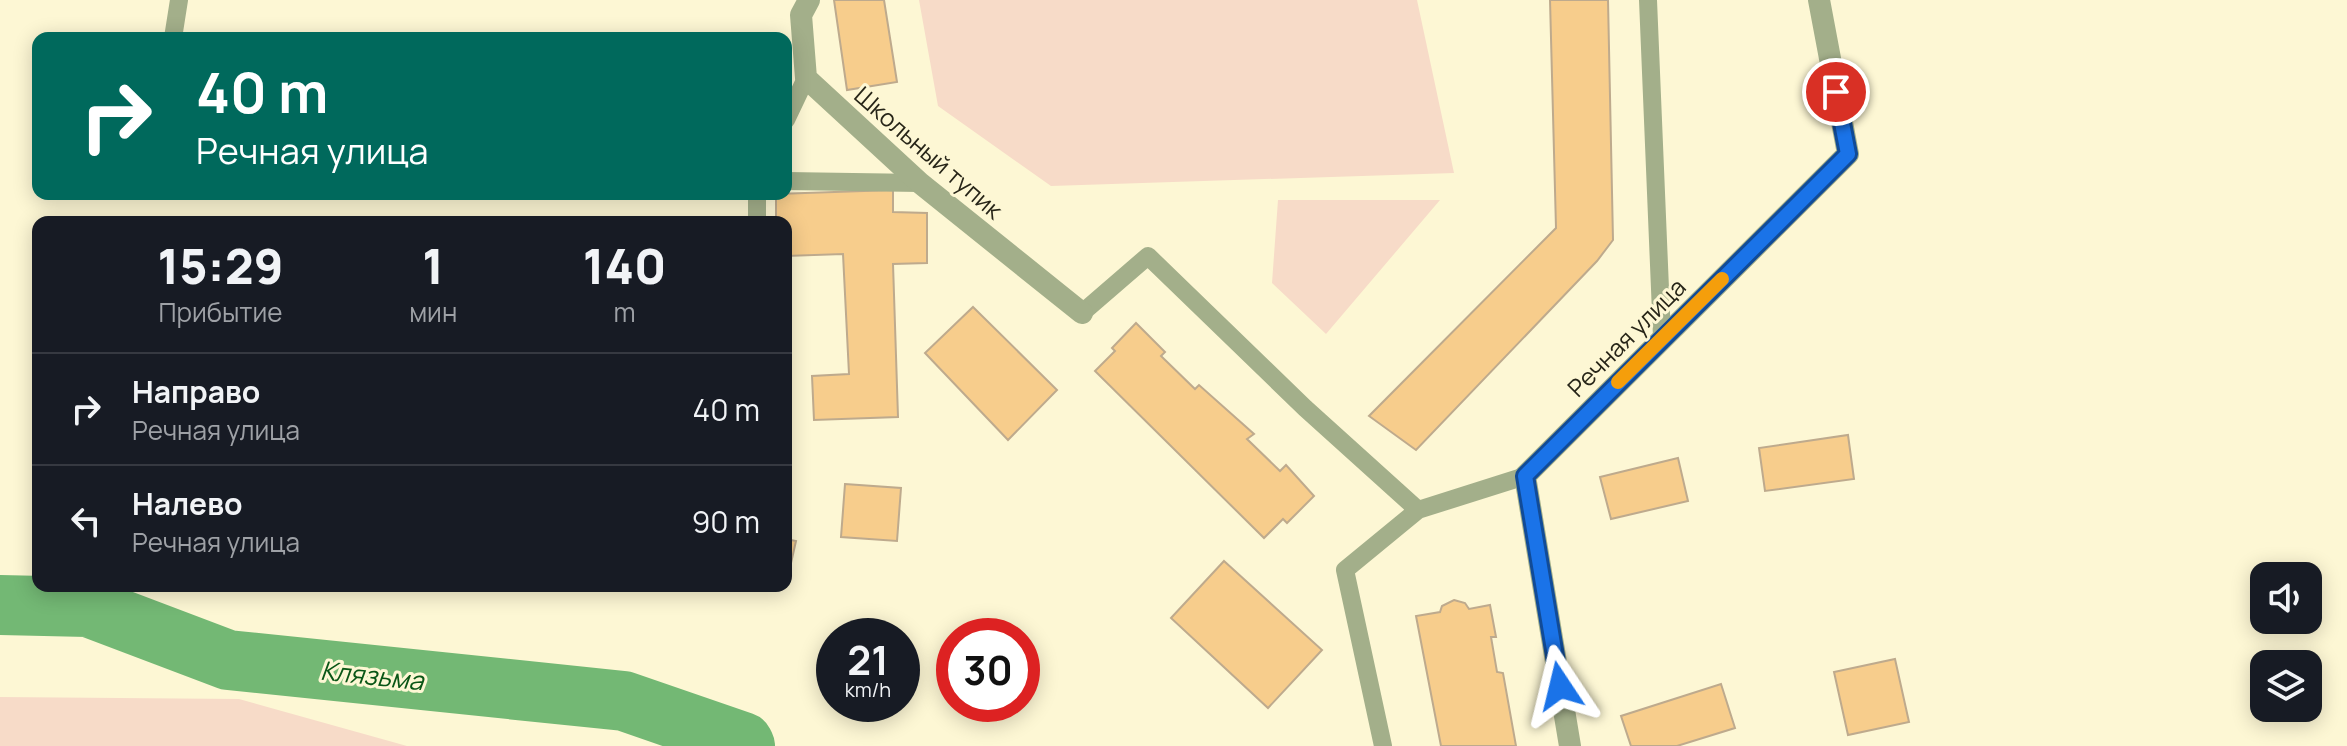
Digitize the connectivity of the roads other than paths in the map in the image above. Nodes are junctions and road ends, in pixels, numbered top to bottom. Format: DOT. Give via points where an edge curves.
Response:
graph roads {
  1 [pos="179,0"];
  2 [pos="809,0"];
  3 [pos="1648,0"];
  4 [pos="1819,0"];
  5 [pos="174,32"];
  6 [pos="806,78"];
  7 [pos="792,107"];
  8 [pos="792,181"];
  9 [pos="920,183"];
  10 [pos="1082,313"];
  11 [pos="1662,337"];
  12 [pos="1525,476"];
  13 [pos="1418,510"];
  14 [pos="1383,746"];
  15 [pos="1570,746"];
  1 -- 5 [label="lane"];
  2 -- 6 [label="street" via="801,15"];
  3 -- 11 [label="lane"];
  4 -- 11 [label="street, Речная улица" via="1848,154"];
  6 -- 7 [label="lane"];
  6 -- 9 [label="street, Школьный тупик"];
  8 -- 9 [label="lane"];
  9 -- 10 [label="street, Школьный тупик"];
  10 -- 13 [label="lane" via="1148,256"];
  11 -- 12 [label="street, Речная улица"];
  12 -- 13 [label="lane"];
  12 -- 15 [label="street"];
  13 -- 14 [label="lane" via="1345,570"];
}
